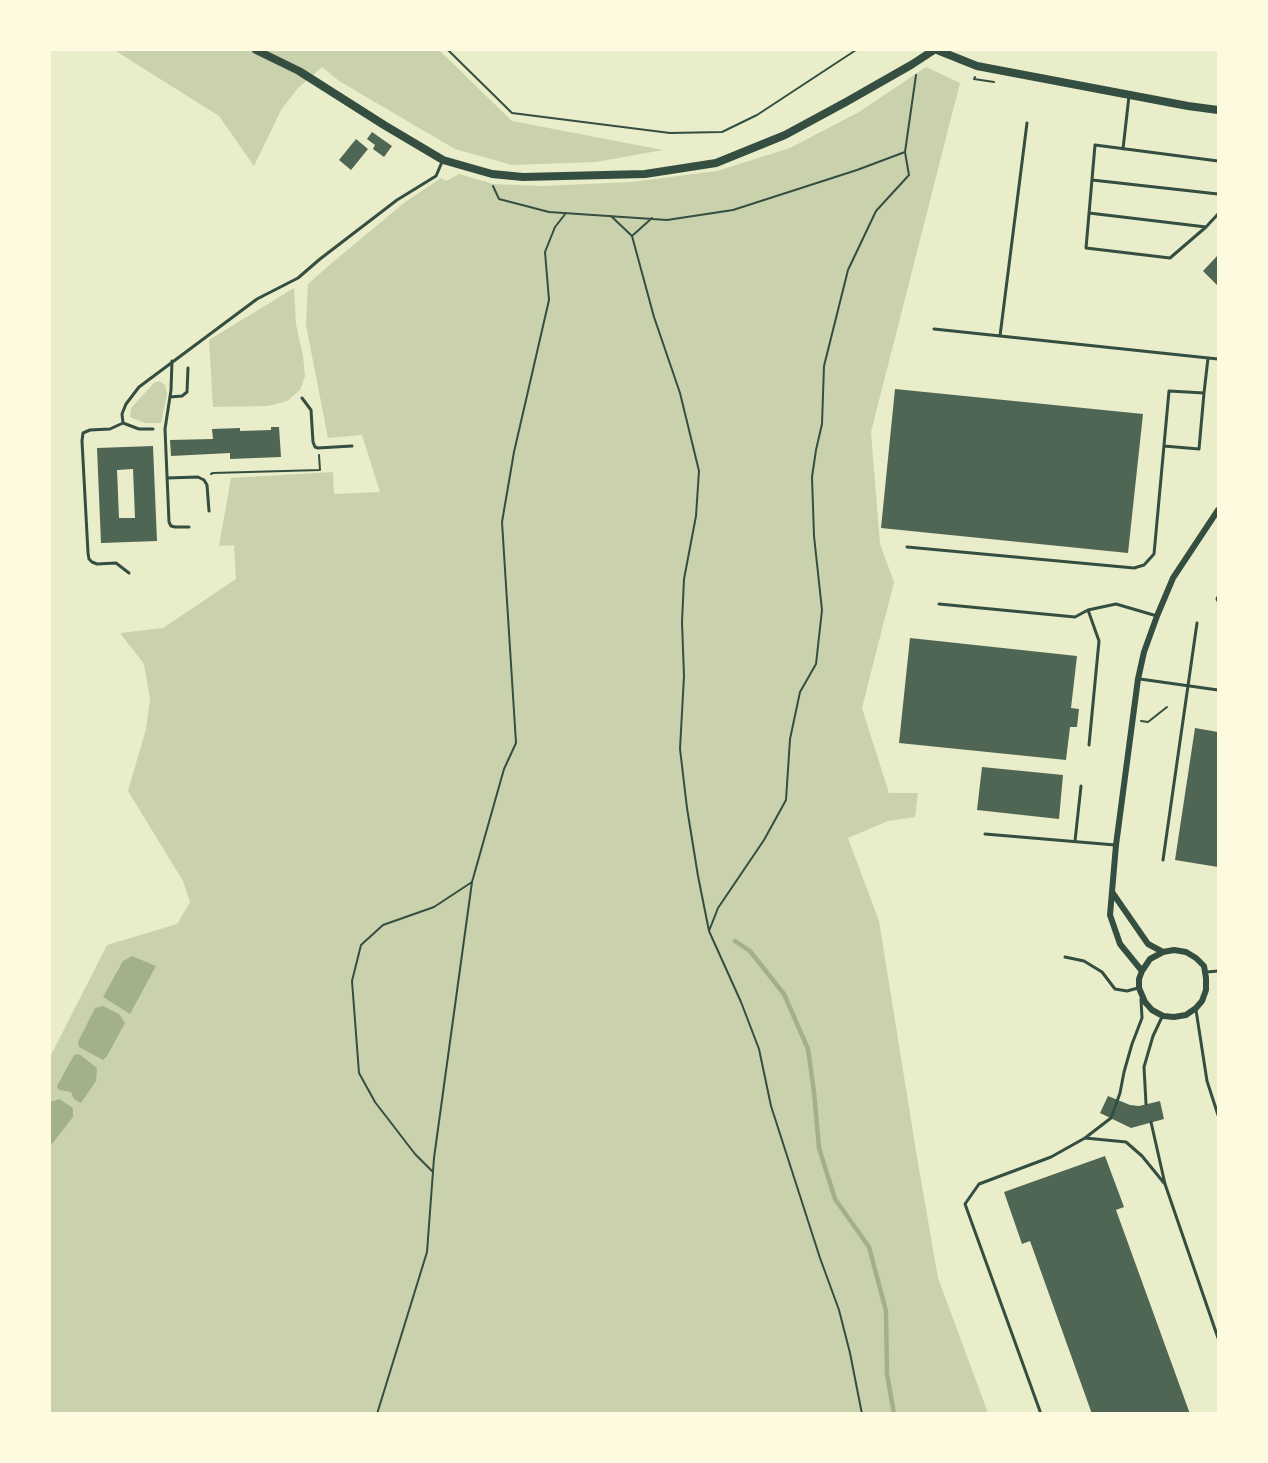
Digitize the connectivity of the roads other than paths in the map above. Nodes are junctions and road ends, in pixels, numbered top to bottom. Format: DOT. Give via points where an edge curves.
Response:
graph roads {
  1 [pos="256,50"];
  2 [pos="935,50"];
  3 [pos="1129,94"];
  4 [pos="1218,110"];
  5 [pos="1027,123"];
  6 [pos="1123,149"];
  7 [pos="443,160"];
  8 [pos="1218,161"];
  9 [pos="1092,180"];
  10 [pos="1218,194"];
  11 [pos="1089,213"];
  12 [pos="1218,214"];
  13 [pos="1206,227"];
  14 [pos="934,329"];
  15 [pos="1000,336"];
  16 [pos="1208,358"];
  17 [pos="1218,359"];
  18 [pos="172,361"];
  19 [pos="188,368"];
  20 [pos="1204,393"];
  21 [pos="170,397"];
  22 [pos="302,398"];
  23 [pos="123,423"];
  24 [pos="153,429"];
  25 [pos="352,446"];
  26 [pos="1164,446"];
  27 [pos="167,478"];
  28 [pos="208,510"];
  29 [pos="1218,510"];
  30 [pos="189,527"];
  31 [pos="907,547"];
  32 [pos="129,573"];
  33 [pos="939,604"];
  34 [pos="1088,610"];
  35 [pos="1157,616"];
  36 [pos="1197,623"];
  37 [pos="1138,679"];
  38 [pos="1188,685"];
  39 [pos="1218,690"];
  40 [pos="1089,745"];
  41 [pos="1080,786"];
  42 [pos="985,834"];
  43 [pos="1075,841"];
  44 [pos="1116,845"];
  45 [pos="1162,860"];
  46 [pos="1112,892"];
  47 [pos="1163,952"];
  48 [pos="1065,957"];
  49 [pos="1142,971"];
  50 [pos="1218,971"];
  51 [pos="1205,972"];
  52 [pos="1140,990"];
  53 [pos="1196,1008"];
  54 [pos="1163,1016"];
  55 [pos="1146,1104"];
  56 [pos="1218,1115"];
  57 [pos="1151,1122"];
  58 [pos="1085,1138"];
  59 [pos="1165,1184"];
  60 [pos="1218,1338"];
  61 [pos="1041,1413"];
  1 -- 7 [label="street" via="299,71"];
  2 -- 3 [label="street" via="977,66"];
  2 -- 7 [label="street" via="785,135 716,163 645,174 541,177 492,174"];
  3 -- 4 [label="street"];
  3 -- 6 [label="lane"];
  5 -- 15 [label="lane"];
  6 -- 8 [label="lane"];
  6 -- 9 [label="lane" via="1095,145"];
  7 -- 18 [label="lane" via="436,176 397,200 298,278 256,299"];
  9 -- 10 [label="lane"];
  9 -- 11 [label="lane"];
  11 -- 13 [label="lane"];
  11 -- 13 [label="lane" via="1086,248 1170,258"];
  12 -- 13 [label="lane"];
  14 -- 15 [label="lane"];
  15 -- 16 [label="lane"];
  16 -- 17 [label="lane"];
  16 -- 20 [label="lane"];
  18 -- 21 [label="lane"];
  18 -- 23 [label="lane" via="139,387 126,404"];
  19 -- 21 [label="lane" via="187,392"];
  20 -- 26 [label="lane" via="1169,392"];
  20 -- 26 [label="lane" via="1199,449"];
  21 -- 27 [label="lane" via="165,429"];
  22 -- 25 [label="lane" via="311,410 315,447"];
  23 -- 24 [label="lane"];
  23 -- 32 [label="lane" via="83,433 82,441 89,559 97,564 116,563"];
  26 -- 31 [label="lane" via="1154,554 1144,565 1134,568"];
  27 -- 28 [label="lane" via="204,480"];
  27 -- 30 [label="lane" via="169,522 171,526"];
  29 -- 35 [label="street" via="1173,578"];
  33 -- 34 [label="lane" via="1075,617"];
  34 -- 35 [label="lane" via="1116,604"];
  34 -- 40 [label="lane" via="1099,641"];
  35 -- 37 [label="street"];
  36 -- 38 [label="lane"];
  37 -- 38 [label="lane"];
  37 -- 44 [label="street"];
  38 -- 39 [label="lane"];
  38 -- 45 [label="lane"];
  41 -- 43 [label="lane"];
  42 -- 43 [label="lane"];
  43 -- 44 [label="lane"];
  44 -- 46 [label="street"];
  46 -- 47 [label="street" via="1148,944"];
  46 -- 49 [label="street" via="1110,915 1120,944"];
  47 -- 49 [label="street" via="1150,959"];
  47 -- 51 [label="street" via="1186,952 1204,966"];
  48 -- 52 [label="lane" via="1084,961 1102,972 1115,989"];
  49 -- 52 [label="street"];
  50 -- 51 [label="lane"];
  51 -- 53 [label="street" via="1206,990"];
  52 -- 54 [label="street" via="1152,1010"];
  52 -- 58 [label="lane" via="1142,1018 1112,1118"];
  53 -- 54 [label="street" via="1186,1015"];
  53 -- 56 [label="lane" via="1207,1081"];
  54 -- 55 [label="lane" via="1144,1067"];
  57 -- 59 [label="lane"];
  58 -- 59 [label="lane" via="1126,1142"];
  58 -- 61 [label="lane" via="1051,1157 979,1184 965,1204"];
  59 -- 60 [label="lane"];
}
